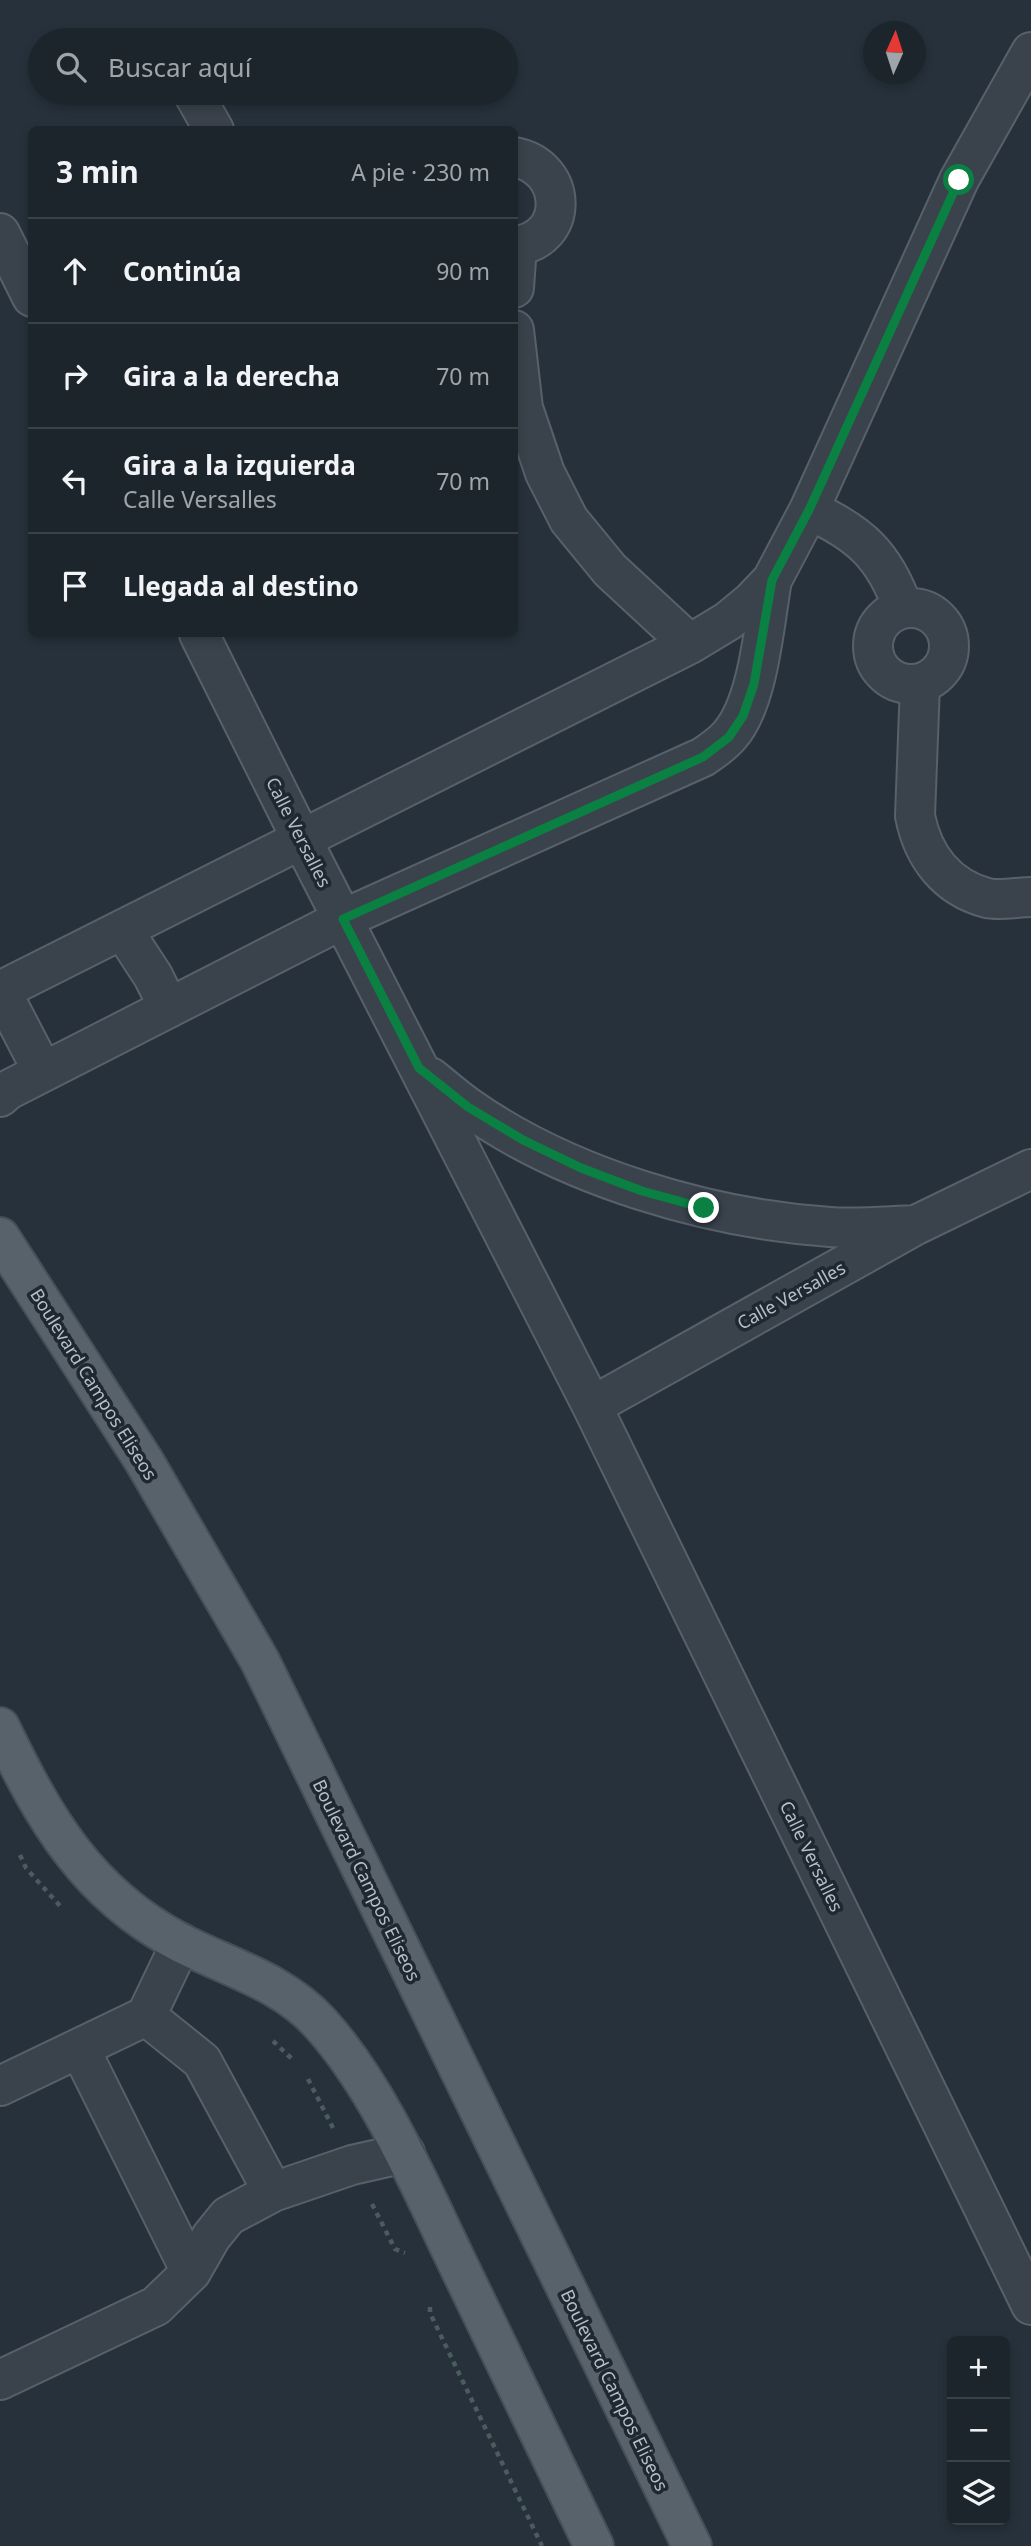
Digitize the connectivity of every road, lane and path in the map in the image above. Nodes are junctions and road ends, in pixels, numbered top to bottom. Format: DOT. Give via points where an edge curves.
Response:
graph roads {
  1 [pos="1031,52"];
  2 [pos="200,105"];
  3 [pos="212,126"];
  4 [pos="518,158"];
  5 [pos="0,233"];
  6 [pos="518,246"];
  7 [pos="28,288"];
  8 [pos="518,365"];
  9 [pos="809,510"];
  10 [pos="772,580"];
  11 [pos="903,608"];
  12 [pos="201,637"];
  13 [pos="690,644"];
  14 [pos="920,684"];
  15 [pos="302,840"];
  16 [pos="1031,897"];
  17 [pos="343,919"];
  18 [pos="123,930"];
  19 [pos="1,991"];
  20 [pos="169,1008"];
  21 [pos="419,1068"];
  22 [pos="43,1072"];
  23 [pos="0,1097"];
  24 [pos="1031,1169"];
  25 [pos="916,1225"];
  26 [pos="0,1237"];
  27 [pos="592,1406"];
  28 [pos="0,1727"];
  29 [pos="181,1943"];
  30 [pos="146,2016"];
  31 [pos="80,2049"];
  32 [pos="0,2087"];
  33 [pos="405,2153"];
  34 [pos="273,2192"];
  35 [pos="191,2272"];
  36 [pos="1031,2305"];
  37 [pos="0,2380"];
  38 [pos="594,2546"];
  39 [pos="692,2546"];
  1 -- 9 [label="street" via="959,180"];
  2 -- 3 [label="street"];
  4 -- 6 [label="street" via="545,172 552,182 556,206 548,228"];
  5 -- 7 [label="street"];
  8 -- 13 [label="street" via="523,408 545,473 569,520 610,570"];
  9 -- 10 [label="street"];
  9 -- 11 [label="street" via="835,522 871,551 894,582"];
  10 -- 13 [label="street" via="728,621"];
  10 -- 17 [label="street" via="754,684 743,716 729,737 703,757"];
  11 -- 14 [label="street" via="932,614 949,638 944,667"];
  11 -- 14 [label="street" via="878,625 872,654 890,679"];
  12 -- 15 [label="street, Calle Versalles"];
  13 -- 15 [label="street"];
  14 -- 16 [label="street" via="915,816 931,861 954,884 989,898"];
  15 -- 17 [label="street, Calle Versalles"];
  15 -- 18 [label="street"];
  17 -- 20 [label="street"];
  17 -- 21 [label="street, Calle Versalles"];
  18 -- 19 [label="street"];
  18 -- 20 [label="street"];
  19 -- 22 [label="street"];
  20 -- 22 [label="street"];
  21 -- 25 [label="street, Calle Versalles" via="468,1107 523,1140 642,1191 768,1220 832,1227"];
  21 -- 27 [label="street, Calle Versalles"];
  22 -- 23 [label="street"];
  24 -- 25 [label="street, Calle Versalles"];
  25 -- 27 [label="street, Calle Versalles"];
  26 -- 39 [label="main road, Boulevard Campos Eliseos" via="144,1461 260,1661"];
  27 -- 36 [label="street, Calle Versalles"];
  28 -- 29 [label="main road" via="53,1828 81,1864 112,1897"];
  29 -- 30 [label="street"];
  29 -- 33 [label="main road" via="273,1986 318,2020 345,2053"];
  30 -- 31 [label="street"];
  30 -- 34 [label="street" via="202,2061"];
  31 -- 32 [label="street"];
  31 -- 35 [label="street"];
  33 -- 34 [label="street" via="352,2165"];
  33 -- 38 [label="main road"];
  34 -- 35 [label="street" via="228,2216"];
  35 -- 37 [label="street" via="156,2306"];
}
